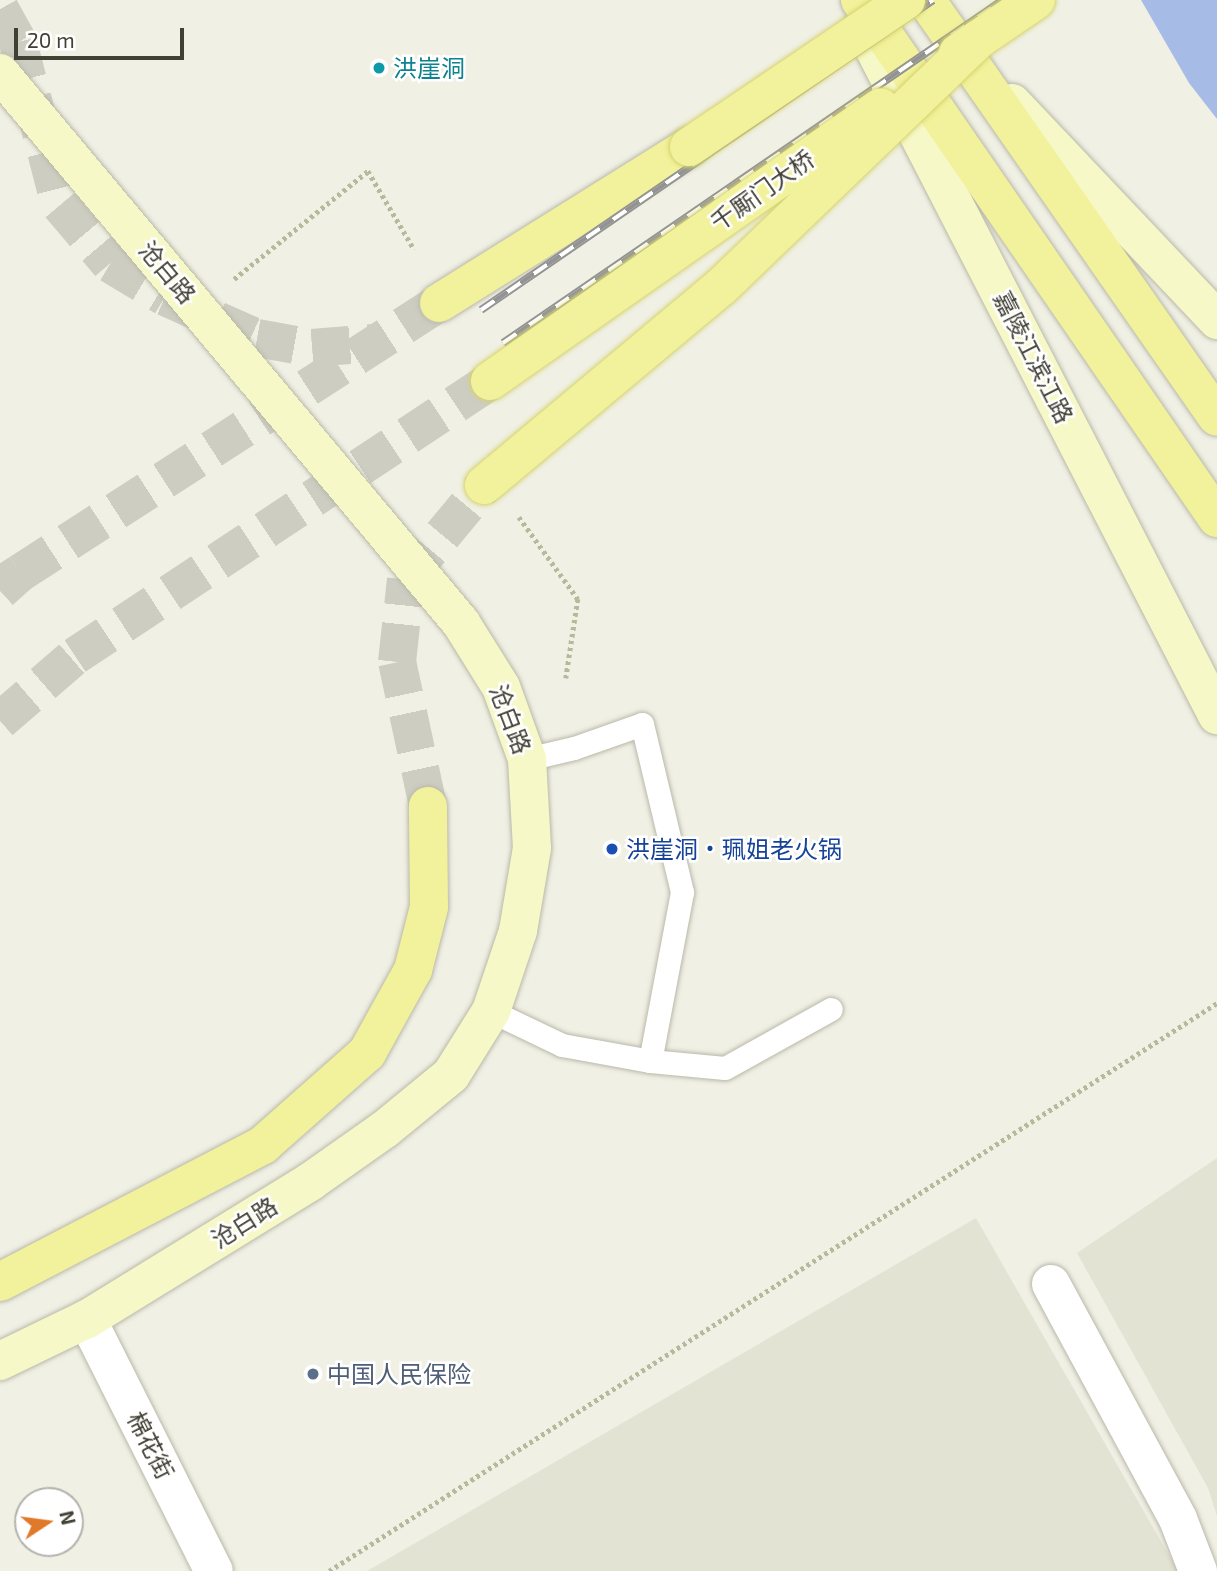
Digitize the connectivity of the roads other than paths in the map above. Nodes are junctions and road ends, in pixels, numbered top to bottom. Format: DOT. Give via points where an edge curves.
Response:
graph roads {
  1 [pos="849,0"];
  2 [pos="860,0"];
  3 [pos="906,0"];
  4 [pos="926,0"];
  5 [pos="1036,0"];
  6 [pos="965,38"];
  7 [pos="0,72"];
  8 [pos="439,303"];
  9 [pos="1217,320"];
  10 [pos="489,382"];
  11 [pos="1217,417"];
  12 [pos="497,495"];
  13 [pos="1217,518"];
  14 [pos="1217,715"];
  15 [pos="527,759"];
  16 [pos="428,806"];
  17 [pos="831,1009"];
  18 [pos="491,1011"];
  19 [pos="650,1061"];
  20 [pos="0,1282"];
  21 [pos="1051,1284"];
  22 [pos="88,1319"];
  23 [pos="0,1361"];
  24 [pos="214,1571"];
  25 [pos="1198,1571"];
  1 -- 14 [label="main road, 嘉陵江滨江路, bridge"];
  2 -- 13 [label="main road, 嘉陵江滨江路, bridge"];
  3 -- 8 [label="main road, bridge" via="689,147"];
  4 -- 6 [label="main road"];
  5 -- 6 [label="main road, 千厮门大桥, bridge"];
  6 -- 9 [label="main road"];
  6 -- 10 [label="main road, 千厮门大桥, bridge"];
  6 -- 11 [label="main road"];
  6 -- 12 [label="main road, bridge" via="721,287"];
  7 -- 15 [label="main road, 沧白路" via="461,623 501,687"];
  15 -- 18 [label="main road, 沧白路" via="532,848 518,931"];
  15 -- 19 [label="lane" via="642,724 682,892"];
  16 -- 20 [label="main road" via="429,907 413,970 367,1053 263,1145"];
  17 -- 19 [label="lane" via="725,1068"];
  18 -- 19 [label="lane" via="562,1045"];
  18 -- 22 [label="main road, 沧白路" via="450,1075 385,1129 310,1182"];
  21 -- 25 [label="street" via="1178,1519"];
  22 -- 23 [label="main road, 沧白路"];
  22 -- 24 [label="street, 棉花街"];
}
